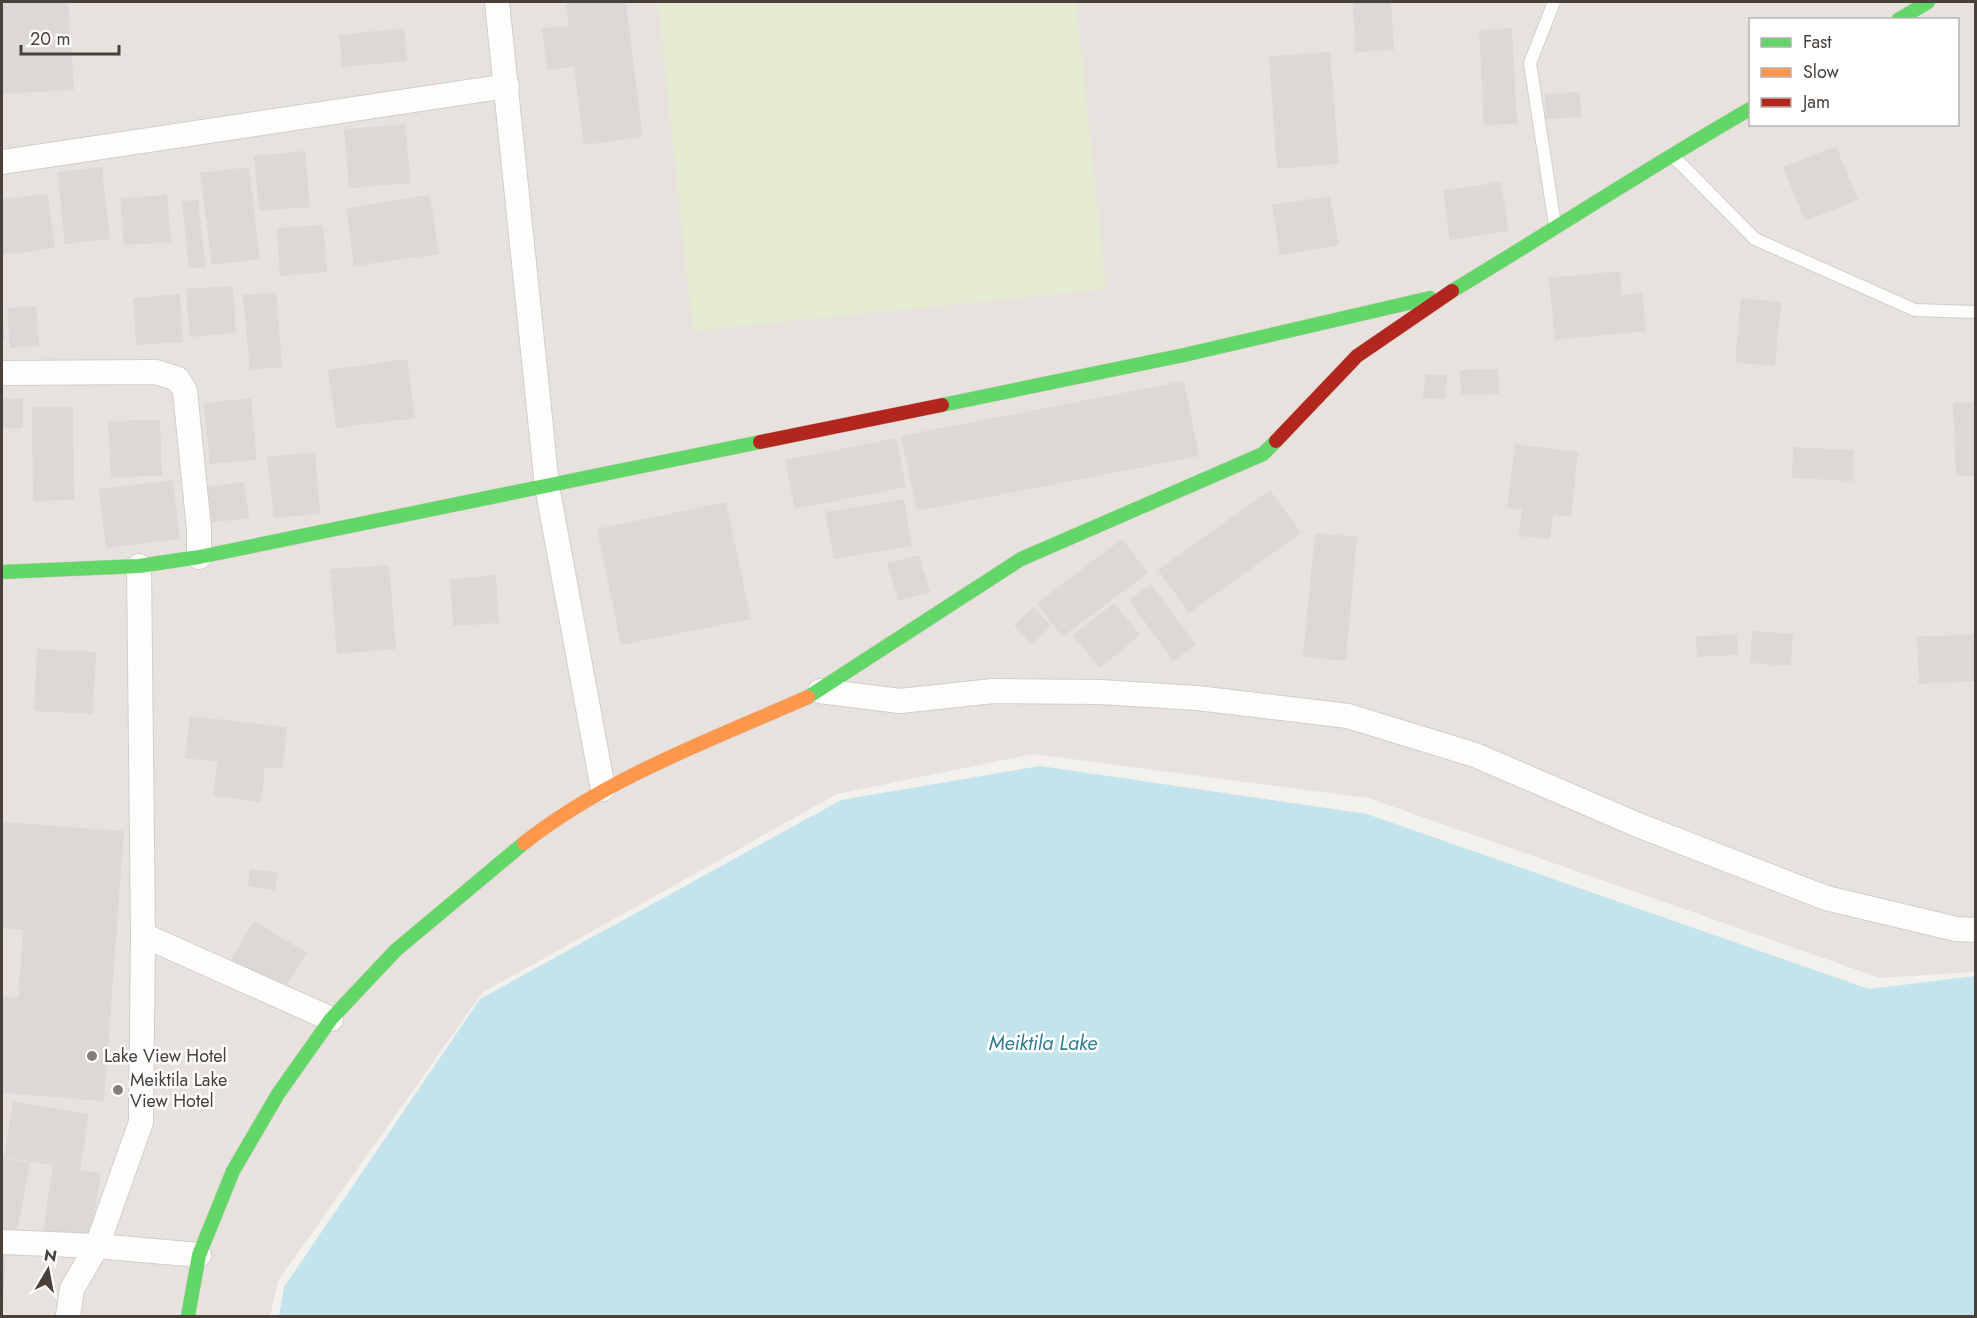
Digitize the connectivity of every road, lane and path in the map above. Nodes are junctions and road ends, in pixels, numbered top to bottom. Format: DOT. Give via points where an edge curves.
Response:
graph roads {
  1 [pos="497,2"];
  2 [pos="1554,2"];
  3 [pos="1928,2"];
  4 [pos="1901,18"];
  5 [pos="507,86"];
  6 [pos="1749,110"];
  7 [pos="1671,154"];
  8 [pos="2,162"];
  9 [pos="1556,229"];
  10 [pos="1447,294"];
  11 [pos="1976,312"];
  12 [pos="2,373"];
  13 [pos="547,486"];
  14 [pos="199,557"];
  15 [pos="139,566"];
  16 [pos="2,572"];
  17 [pos="820,691"];
  18 [pos="603,789"];
  19 [pos="1976,930"];
  20 [pos="143,935"];
  21 [pos="331,1019"];
  22 [pos="2,1242"];
  23 [pos="97,1246"];
  24 [pos="199,1255"];
  25 [pos="68,1317"];
  26 [pos="188,1317"];
  1 -- 5 [label="street"];
  2 -- 9 [label="lane" via="1530,63"];
  3 -- 4 [label="street"];
  5 -- 8 [label="street"];
  5 -- 13 [label="street"];
  6 -- 7 [label="street"];
  7 -- 9 [label="street"];
  7 -- 11 [label="lane" via="1755,239 1916,310"];
  9 -- 10 [label="street"];
  10 -- 13 [label="street" via="1184,355"];
  10 -- 17 [label="street" via="1356,356 1263,454 1021,560"];
  12 -- 14 [label="street" via="156,372 178,379 185,391 200,529"];
  13 -- 14 [label="street"];
  13 -- 18 [label="street"];
  14 -- 15 [label="street"];
  15 -- 16 [label="street"];
  15 -- 20 [label="street"];
  17 -- 18 [label="street"];
  17 -- 19 [label="street" via="900,701 993,691 1100,692 1197,698 1348,716 1475,755 1638,825 1826,898 1956,929"];
  18 -- 21 [label="street" via="549,823 453,899 396,950"];
  20 -- 21 [label="street"];
  20 -- 23 [label="street" via="141,1122"];
  21 -- 24 [label="street" via="278,1094 233,1171"];
  22 -- 23 [label="street"];
  23 -- 24 [label="street"];
  23 -- 25 [label="street" via="72,1289"];
  24 -- 26 [label="street"];
}
